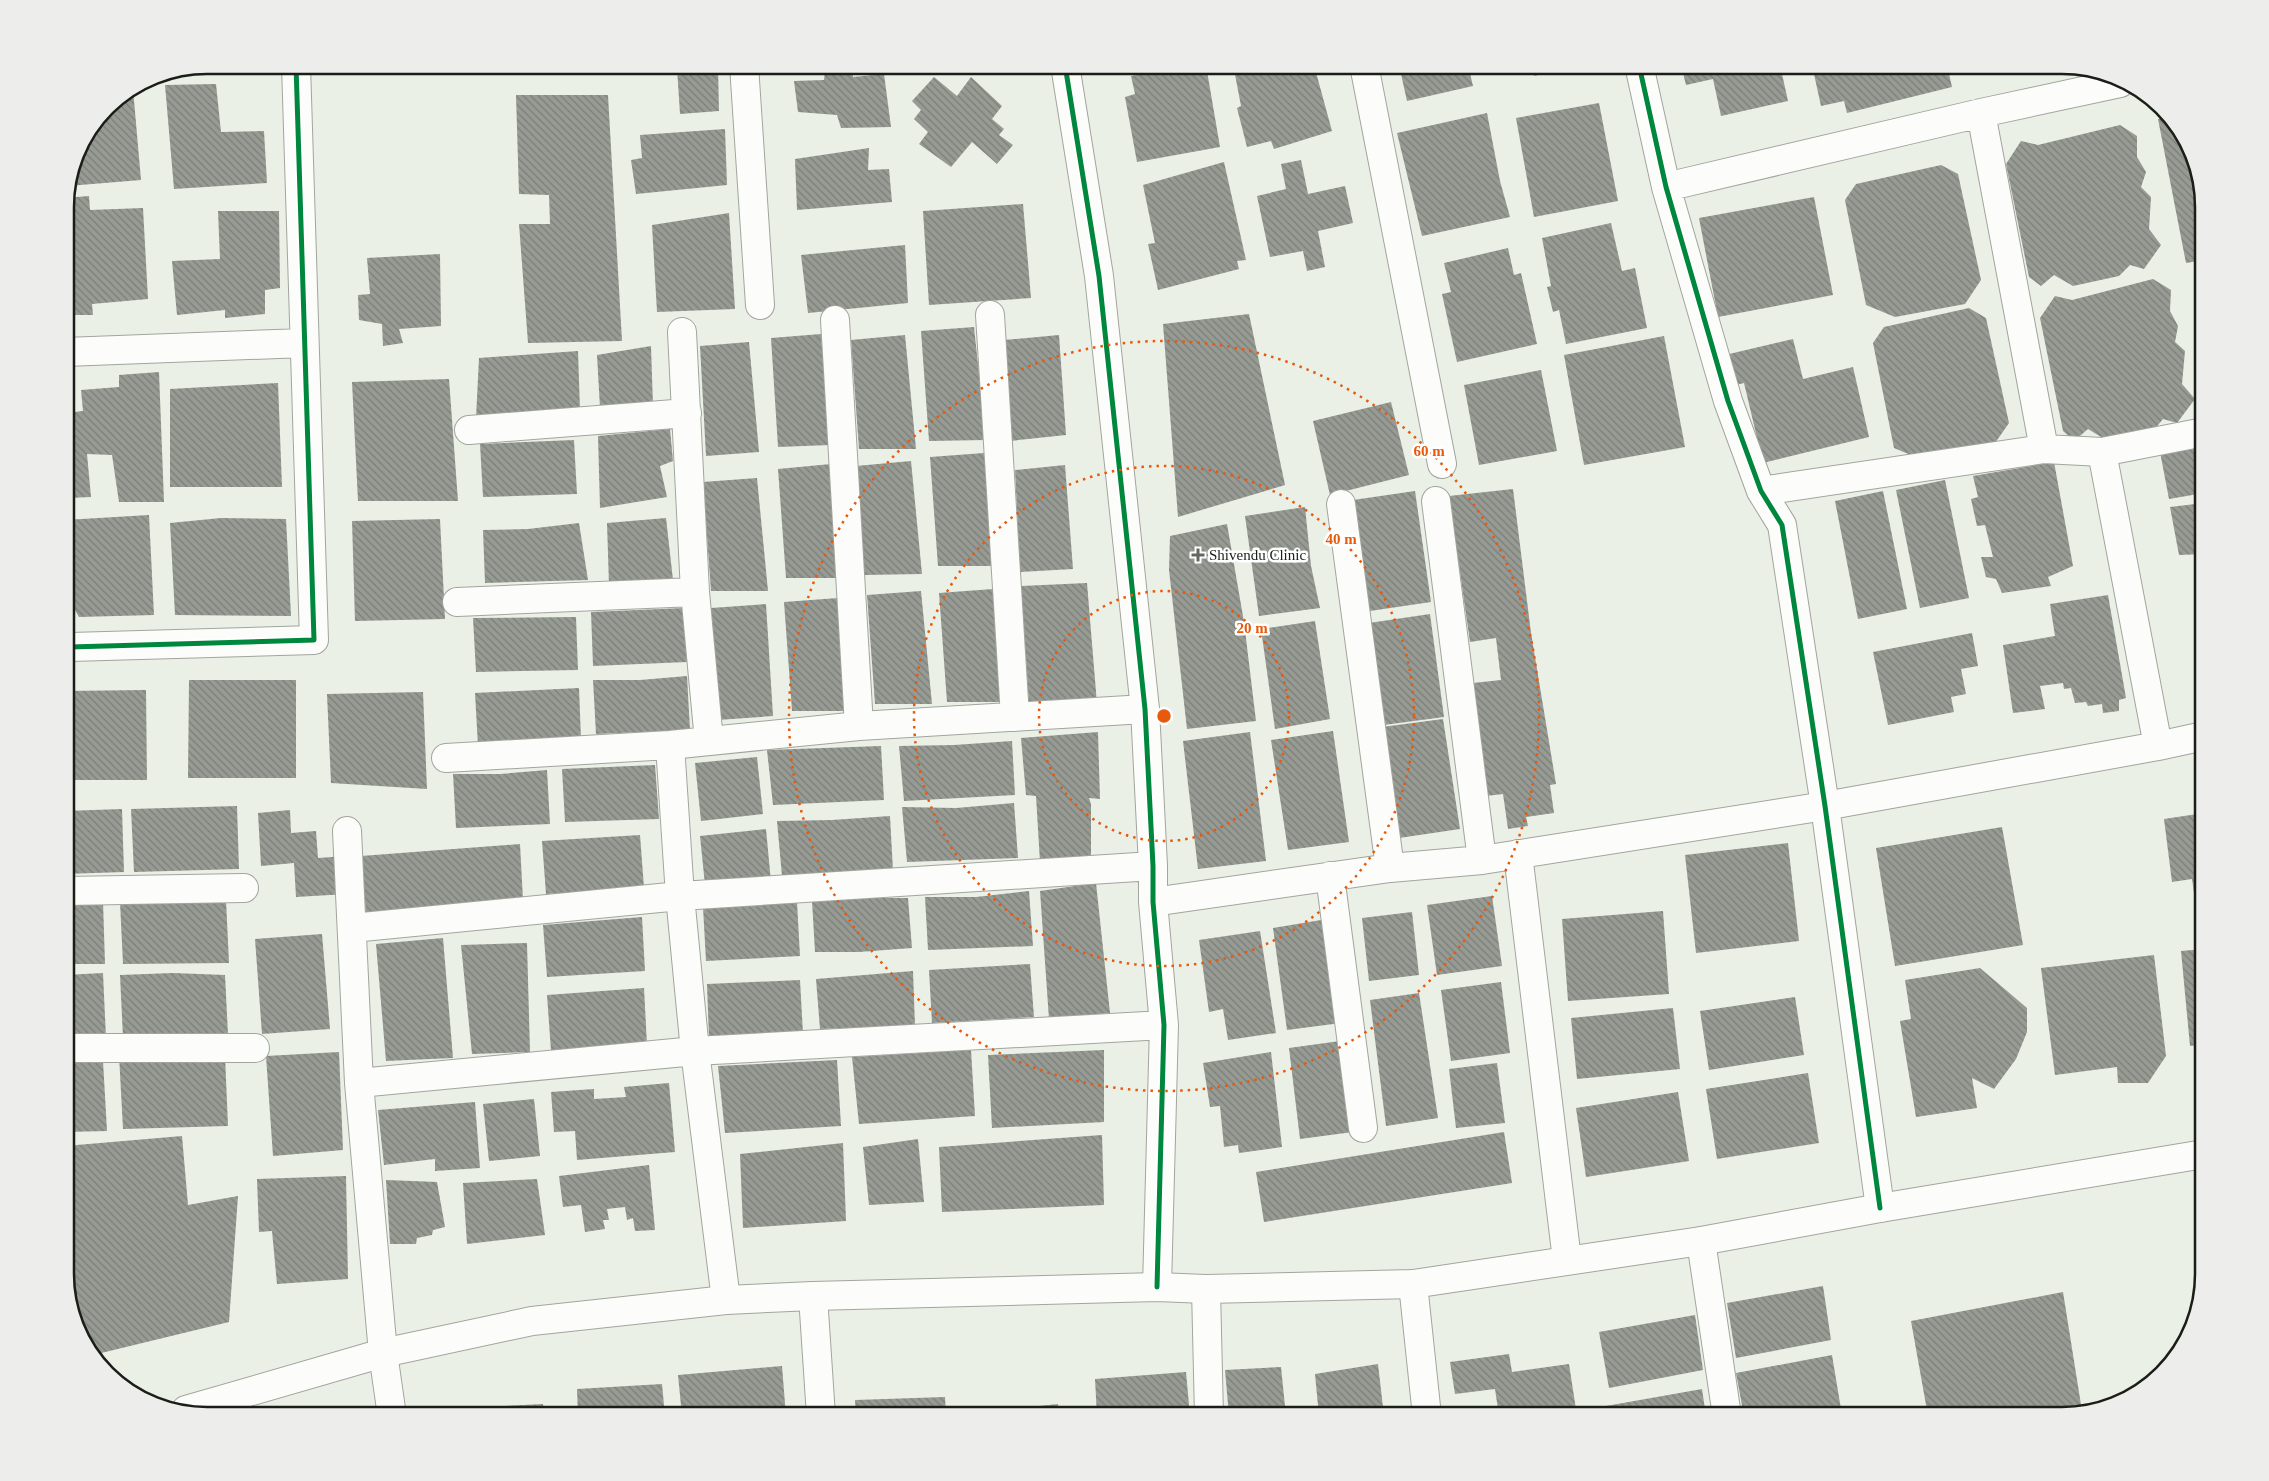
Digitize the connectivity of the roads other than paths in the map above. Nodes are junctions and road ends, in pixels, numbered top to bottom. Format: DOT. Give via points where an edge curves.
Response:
graph roads {
  1 [pos="296,74"];
  2 [pos="745,74"];
  3 [pos="1066,74"];
  4 [pos="1366,74"];
  5 [pos="1641,74"];
  6 [pos="2113,84"];
  7 [pos="1981,112"];
  8 [pos="1666,187"];
  9 [pos="760,305"];
  10 [pos="990,315"];
  11 [pos="835,320"];
  12 [pos="682,332"];
  13 [pos="304,343"];
  14 [pos="74,352"];
  15 [pos="687,412"];
  16 [pos="469,430"];
  17 [pos="2195,434"];
  18 [pos="2044,448"];
  19 [pos="2102,452"];
  20 [pos="1442,464"];
  21 [pos="1761,491"];
  22 [pos="1436,501"];
  23 [pos="1341,504"];
  24 [pos="695,592"];
  25 [pos="457,602"];
  26 [pos="74,647"];
  27 [pos="1145,709"];
  28 [pos="1015,717"];
  29 [pos="859,726"];
  30 [pos="2195,738"];
  31 [pos="709,741"];
  32 [pos="670,745"];
  33 [pos="2158,746"];
  34 [pos="446,758"];
  35 [pos="1825,806"];
  36 [pos="347,831"];
  37 [pos="1518,854"];
  38 [pos="1482,860"];
  39 [pos="1154,866"];
  40 [pos="1390,868"];
  41 [pos="1330,876"];
  42 [pos="244,888"];
  43 [pos="74,891"];
  44 [pos="680,896"];
  45 [pos="1154,902"];
  46 [pos="352,928"];
  47 [pos="1164,1025"];
  48 [pos="74,1048"];
  49 [pos="255,1048"];
  50 [pos="695,1051"];
  51 [pos="359,1083"];
  52 [pos="1363,1128"];
  53 [pos="2195,1156"];
  54 [pos="1880,1208"];
  55 [pos="1701,1241"];
  56 [pos="1567,1260"];
  57 [pos="1413,1284"];
  58 [pos="1157,1287"];
  59 [pos="1206,1289"];
  60 [pos="813,1296"];
  61 [pos="726,1300"];
  62 [pos="383,1353"];
  63 [pos="198,1406"];
  64 [pos="391,1407"];
  65 [pos="820,1407"];
  66 [pos="1209,1407"];
  67 [pos="1426,1407"];
  68 [pos="1726,1407"];
  1 -- 13 [label="street"];
  2 -- 9 [label="street"];
  3 -- 27 [label="street" via="1099,276"];
  4 -- 20 [label="street"];
  5 -- 8 [label="street"];
  6 -- 7 [label="street"];
  7 -- 8 [label="street"];
  7 -- 18 [label="street"];
  8 -- 21 [label="street" via="1728,401"];
  10 -- 28 [label="street"];
  11 -- 29 [label="street"];
  12 -- 15 [label="street"];
  13 -- 14 [label="street"];
  13 -- 26 [label="street" via="314,640"];
  15 -- 16 [label="street"];
  15 -- 24 [label="street"];
  17 -- 19 [label="street"];
  18 -- 19 [label="street"];
  18 -- 21 [label="street"];
  19 -- 33 [label="street"];
  21 -- 35 [label="street" via="1782,525"];
  22 -- 38 [label="street"];
  23 -- 40 [label="street"];
  24 -- 25 [label="street"];
  24 -- 31 [label="street"];
  27 -- 28 [label="street"];
  27 -- 39 [label="street"];
  28 -- 29 [label="street"];
  29 -- 31 [label="street"];
  30 -- 33 [label="street"];
  31 -- 32 [label="street"];
  32 -- 34 [label="street"];
  32 -- 44 [label="street"];
  33 -- 35 [label="street"];
  35 -- 37 [label="street"];
  35 -- 54 [label="street"];
  36 -- 46 [label="street"];
  37 -- 38 [label="street"];
  37 -- 56 [label="street"];
  38 -- 40 [label="street"];
  39 -- 44 [label="street"];
  39 -- 45 [label="street"];
  40 -- 41 [label="street"];
  41 -- 45 [label="street"];
  41 -- 52 [label="street"];
  42 -- 43 [label="street"];
  44 -- 46 [label="street"];
  44 -- 50 [label="street"];
  45 -- 47 [label="street"];
  46 -- 51 [label="street"];
  47 -- 50 [label="street"];
  47 -- 58 [label="street"];
  48 -- 49 [label="street"];
  50 -- 51 [label="street"];
  50 -- 61 [label="street"];
  51 -- 62 [label="street"];
  53 -- 54 [label="street"];
  54 -- 55 [label="street"];
  55 -- 56 [label="street"];
  55 -- 68 [label="street"];
  56 -- 57 [label="street"];
  57 -- 59 [label="street"];
  57 -- 67 [label="street"];
  58 -- 59 [label="street"];
  58 -- 60 [label="street"];
  59 -- 66 [label="street"];
  60 -- 61 [label="street"];
  60 -- 65 [label="street"];
  61 -- 62 [label="street" via="532,1321"];
  62 -- 63 [label="street"];
  62 -- 64 [label="street"];
}
